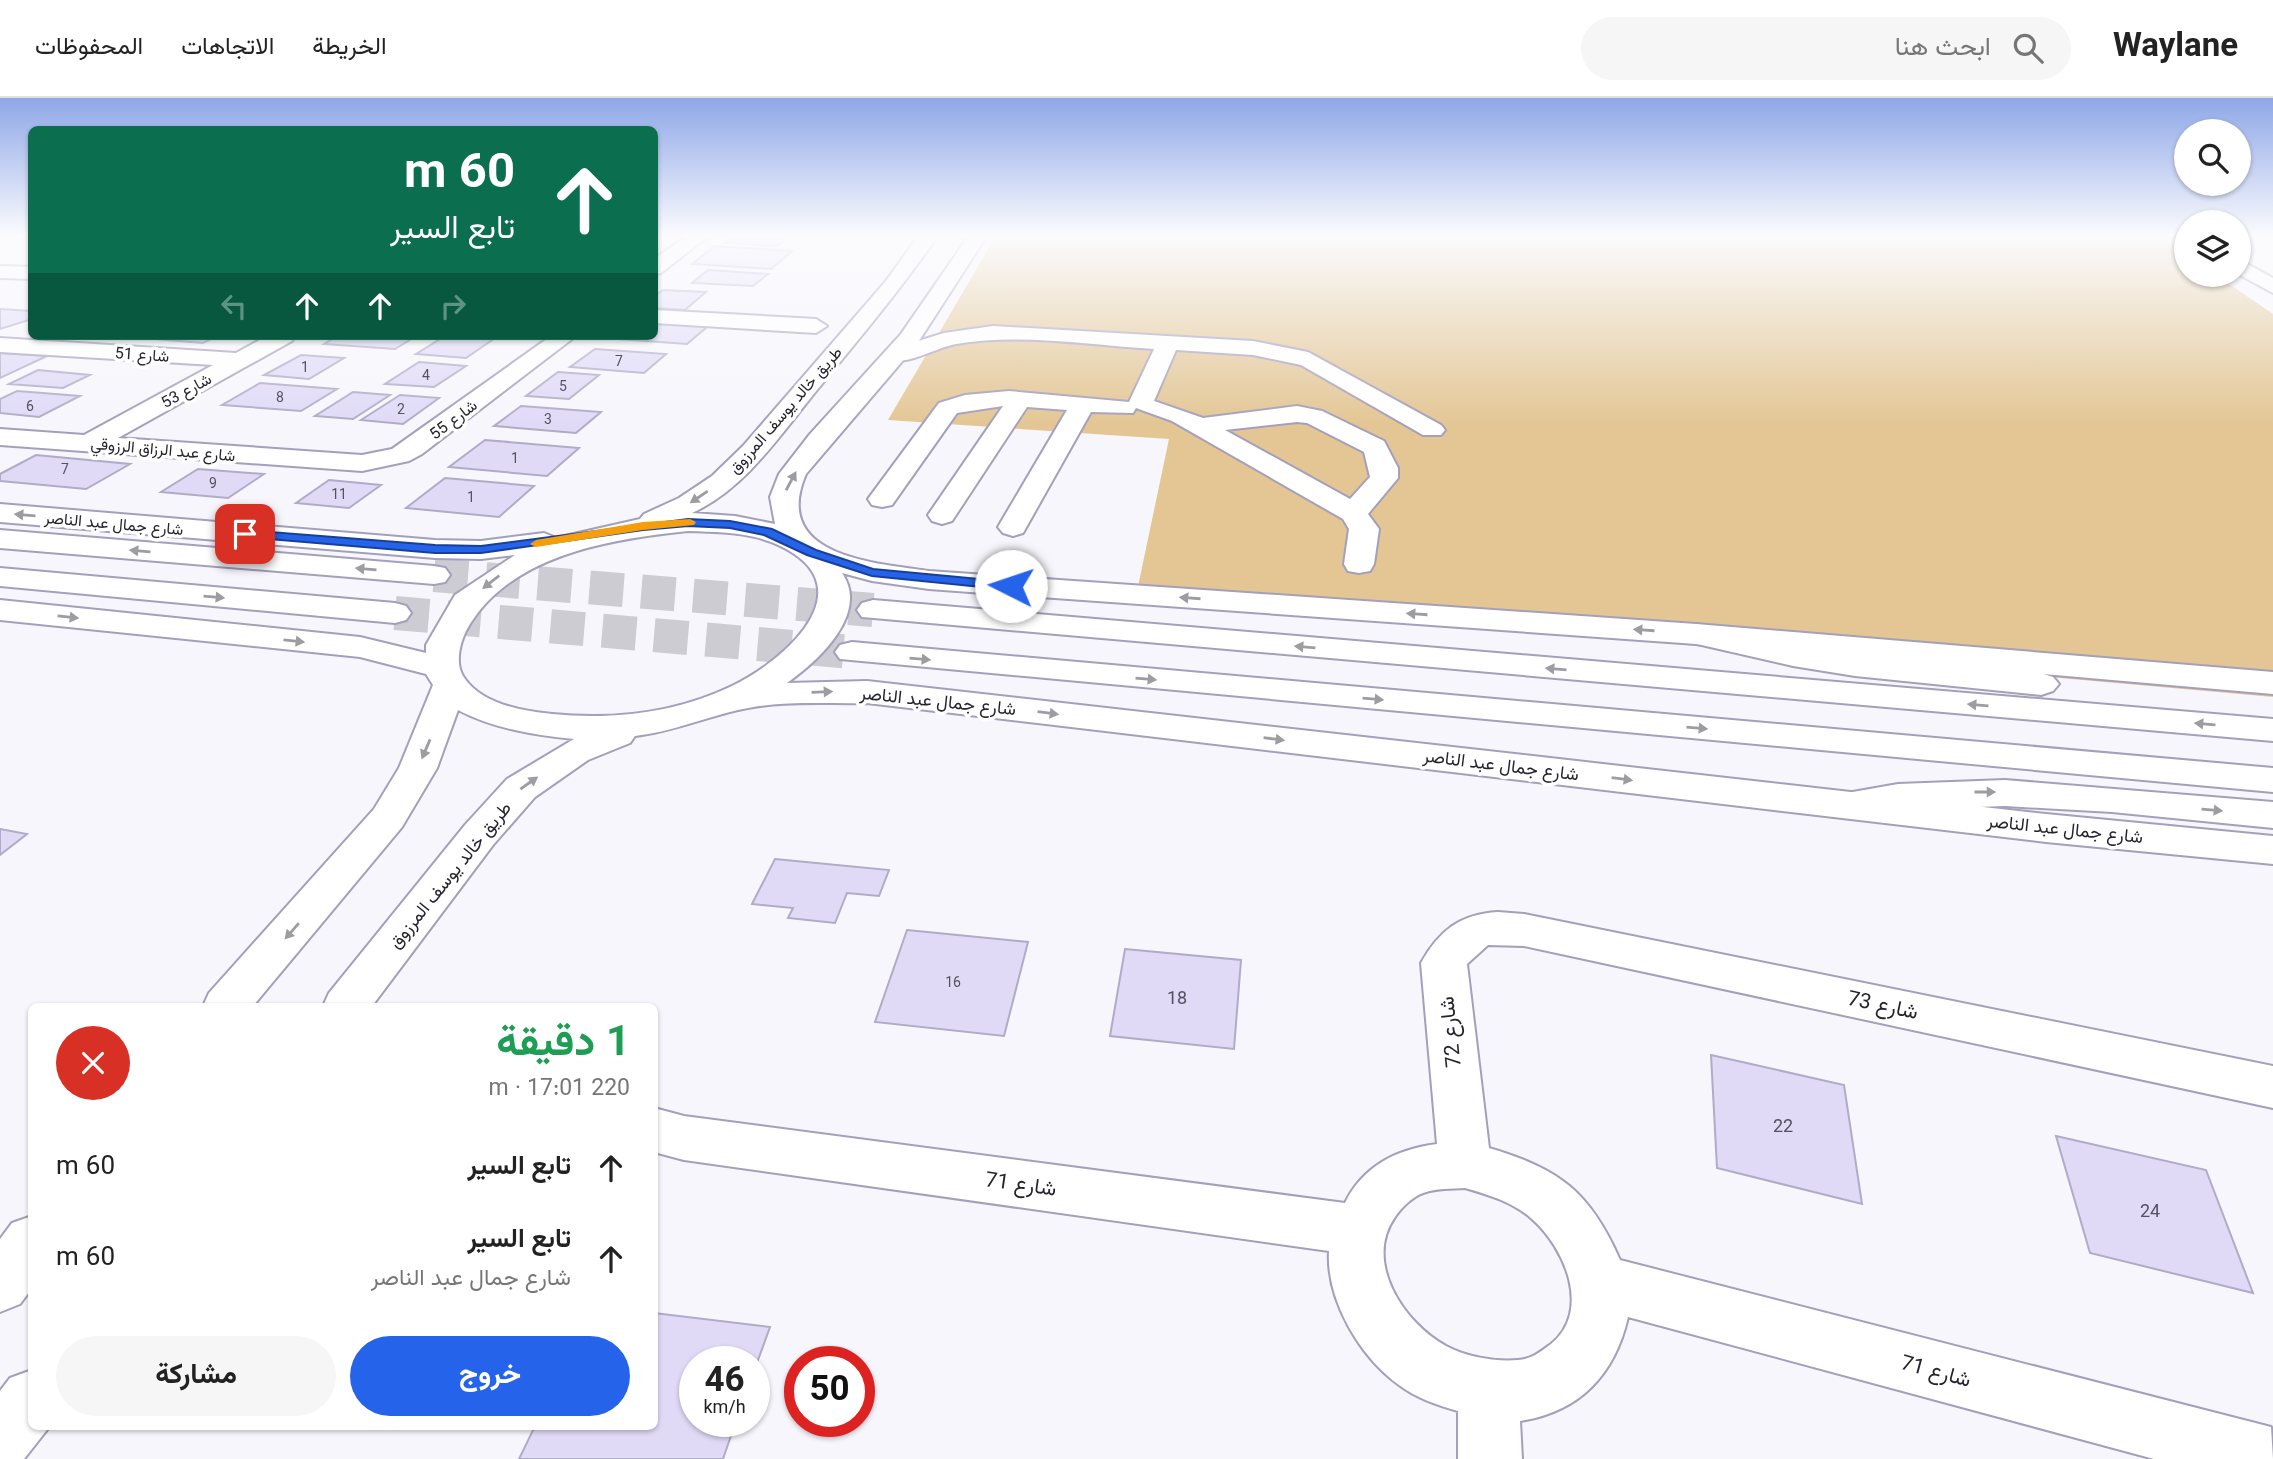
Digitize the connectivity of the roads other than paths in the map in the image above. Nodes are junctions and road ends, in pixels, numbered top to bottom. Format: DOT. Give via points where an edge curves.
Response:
graph roads {
  1 [pos="882,298"];
  2 [pos="939,298"];
  3 [pos="936,303"];
  4 [pos="658,316"];
  5 [pos="816,326"];
  6 [pos="993,333"];
  7 [pos="277,340"];
  8 [pos="560,340"];
  9 [pos="0,345"];
  10 [pos="1167,345"];
  11 [pos="897,355"];
  12 [pos="241,360"];
  13 [pos="1019,400"];
  14 [pos="1082,405"];
  15 [pos="1140,406"];
  16 [pos="1197,426"];
  17 [pos="1432,430"];
  18 [pos="0,437"];
  19 [pos="89,443"];
  20 [pos="325,462"];
  21 [pos="882,499"];
  22 [pos="0,513"];
  23 [pos="1353,513"];
  24 [pos="942,515"];
  25 [pos="643,526"];
  26 [pos="1013,527"];
  27 [pos="605,533"];
  28 [pos="0,539"];
  29 [pos="805,548"];
  30 [pos="1359,564"];
  31 [pos="434,575"];
  32 [pos="0,577"];
  33 [pos="0,610"];
  34 [pos="873,610"];
  35 [pos="396,613"];
  36 [pos="1696,634"];
  37 [pos="852,652"];
  38 [pos="445,676"];
  39 [pos="2273,683"];
  40 [pos="730,700"];
  41 [pos="2273,706"];
  42 [pos="644,724"];
  43 [pos="2273,730"];
  44 [pos="2273,780"];
  45 [pos="1844,805"];
  46 [pos="2273,815"];
  47 [pos="2273,850"];
  48 [pos="1492,927"];
  49 [pos="229,1003"];
  50 [pos="348,1003"];
  51 [pos="2273,1087"];
  52 [pos="664,1137"];
  53 [pos="1465,1165"];
  54 [pos="28,1218"];
  55 [pos="1359,1230"];
  56 [pos="0,1243"];
  57 [pos="28,1246"];
  58 [pos="1600,1282"];
  59 [pos="0,1285"];
  60 [pos="1488,1391"];
  61 [pos="28,1405"];
  62 [pos="0,1439"];
  63 [pos="1490,1459"];
  64 [pos="2271,1459"];
  1 -- 25 [label="main road, طريق خالد يوسف المرزوق, one-way" via="722,482"];
  2 -- 3 [label="main road"];
  3 -- 6 [label="main road" via="943,316"];
  3 -- 11 [label="main road"];
  4 -- 5 [label="main road"];
  6 -- 10 [label="main road"];
  6 -- 11 [label="main road" via="946,338"];
  7 -- 12 [label="main road, شارع 53"];
  8 -- 20 [label="main road, شارع 55" via="413,448 362,463"];
  9 -- 12 [label="main road, شارع 51"];
  10 -- 15 [label="main road"];
  10 -- 17 [label="main road" via="1253,348 1308,359"];
  29 -- 11 [label="main road, one-way" via="784,512 786,488 806,456"];
  12 -- 19 [label="main road, شارع 53"];
  13 -- 14 [label="main road"];
  13 -- 21 [label="main road" via="980,398 948,408"];
  13 -- 24 [label="main road"];
  14 -- 15 [label="main road"];
  14 -- 26 [label="main road"];
  15 -- 16 [label="main road" via="1176,414"];
  16 -- 23 [label="main road"];
  16 -- 23 [label="main road" via="1305,415 1366,441 1378,451 1384,478"];
  18 -- 19 [label="main road, شارع عبد الرزاق الرزوقي"];
  19 -- 20 [label="main road, شارع عبد الرزاق الرزوقي"];
  27 -- 22 [label="main road, شارع جمال عبد الناصر, one-way" via="481,550 435,549"];
  23 -- 30 [label="main road" via="1364,529"];
  25 -- 27 [label="main road"];
  25 -- 29 [label="main road" via="730,524 768,532"];
  27 -- 38 [label="main road, one-way" via="551,550 503,573 466,602 444,635"];
  31 -- 28 [label="main road, شارع جمال عبد الناصر, one-way"];
  36 -- 29 [label="main road, one-way" via="929,580 872,572"];
  29 -- 40 [label="main road" via="833,581 832,615 807,653 757,688"];
  32 -- 35 [label="main road, one-way"];
  33 -- 38 [label="main road, one-way" via="360,647"];
  43 -- 34 [label="main road, one-way"];
  36 -- 39 [label="main road"];
  36 -- 41 [label="main road" via="1855,666"];
  37 -- 44 [label="main road, one-way"];
  38 -- 42 [label="main road" via="478,709 523,724 581,730"];
  38 -- 49 [label="main road, one-way" via="418,768 388,818"];
  40 -- 42 [label="main road"];
  40 -- 45 [label="main road, شارع جمال عبد الناصر, one-way" via="867,692"];
  50 -- 42 [label="main road, طريق خالد يوسف المرزوق, one-way" via="479,835 521,789 575,752"];
  45 -- 46 [label="main road, one-way" via="1914,794 1990,792"];
  45 -- 47 [label="main road, شارع جمال عبد الناصر"];
  48 -- 51 [label="main road, شارع 73"];
  48 -- 53 [label="main road, شارع 72" via="1470,932 1454,945 1444,963"];
  52 -- 55 [label="main road, شارع 71"];
  53 -- 55 [label="main road" via="1429,1167 1397,1179 1373,1201"];
  53 -- 58 [label="main road" via="1510,1176 1551,1202 1583,1239"];
  54 -- 56 [label="main road"];
  55 -- 60 [label="main road" via="1359,1280 1384,1330 1429,1371"];
  57 -- 59 [label="main road"];
  58 -- 60 [label="main road" via="1599,1327 1577,1364 1538,1387"];
  58 -- 64 [label="main road, شارع 71"];
  60 -- 63 [label="main road"];
  61 -- 62 [label="main road"];
}
